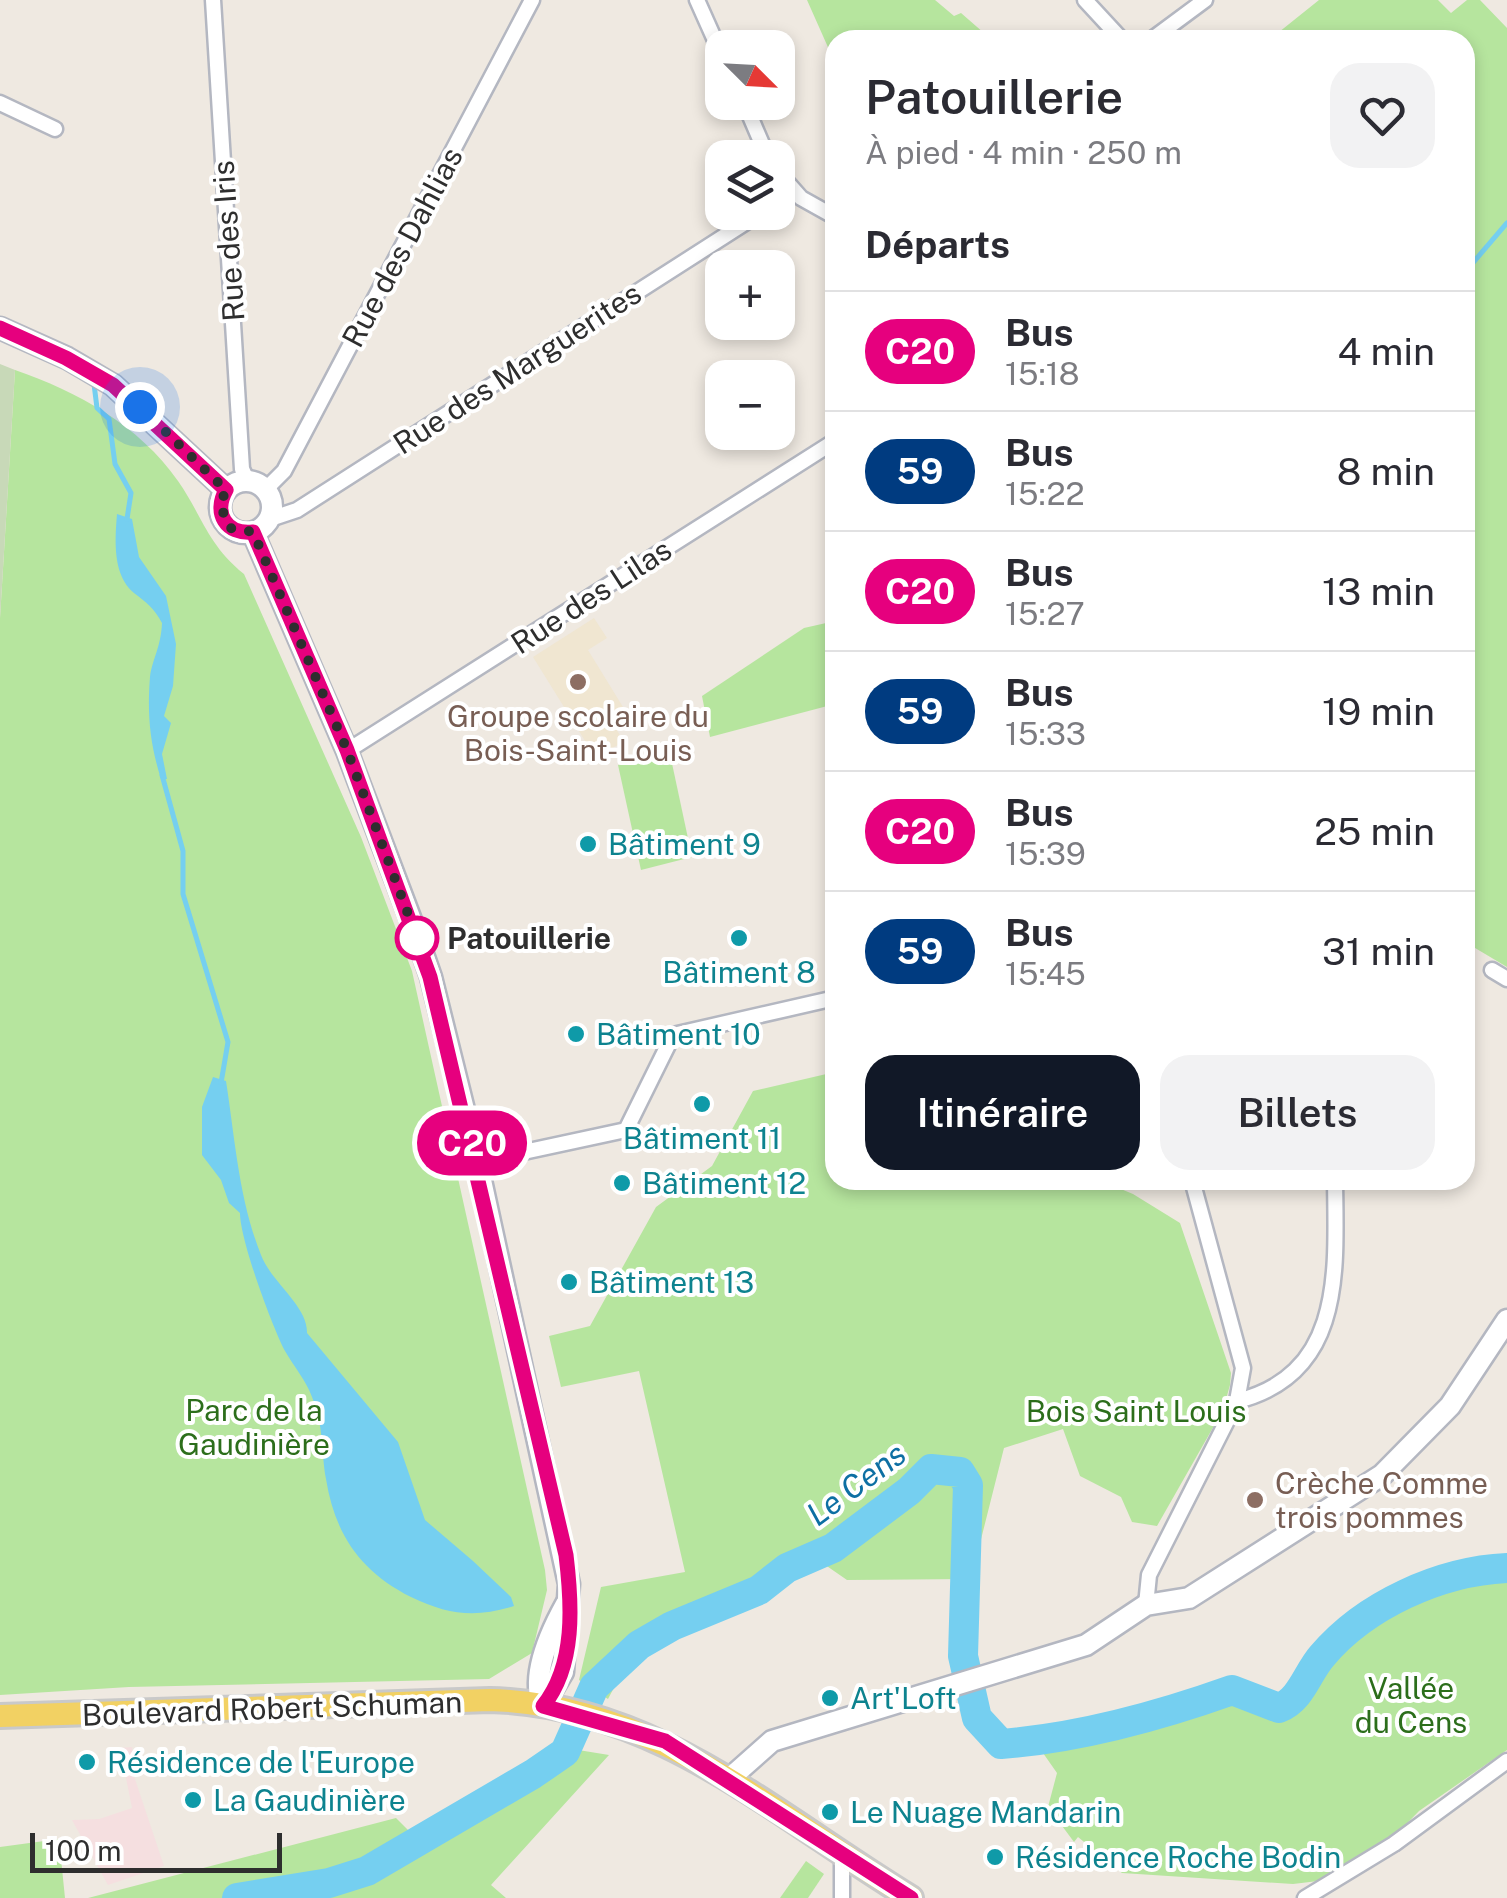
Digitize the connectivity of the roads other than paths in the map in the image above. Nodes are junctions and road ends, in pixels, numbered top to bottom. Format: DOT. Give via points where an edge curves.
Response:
graph roads {
  1 [pos="213,0"];
  2 [pos="532,0"];
  3 [pos="697,0"];
  4 [pos="1085,0"];
  5 [pos="1205,0"];
  6 [pos="710,30"];
  7 [pos="1113,30"];
  8 [pos="1164,30"];
  9 [pos="0,103"];
  10 [pos="55,129"];
  11 [pos="795,193"];
  12 [pos="825,211"];
  13 [pos="734,230"];
  14 [pos="0,328"];
  15 [pos="825,449"];
  16 [pos="256,485"];
  17 [pos="226,490"];
  18 [pos="262,526"];
  19 [pos="347,750"];
  20 [pos="1492,970"];
  21 [pos="1507,979"];
  22 [pos="825,1000"];
  23 [pos="477,1162"];
  24 [pos="1195,1190"];
  25 [pos="1335,1190"];
  26 [pos="1507,1320"];
  27 [pos="1238,1401"];
  28 [pos="1146,1605"];
  29 [pos="552,1707"];
  30 [pos="0,1716"];
  31 [pos="1507,1761"];
  32 [pos="728,1780"];
  33 [pos="842,1854"];
  34 [pos="842,1898"];
  35 [pos="911,1898"];
  36 [pos="1305,1898"];
  1 -- 16 [label="street, Rue des Iris" via="242,469"];
  2 -- 16 [label="street, Rue des Dahlias" via="284,471"];
  3 -- 6 [label="street"];
  4 -- 7 [label="street"];
  5 -- 8 [label="street"];
  9 -- 10 [label="street"];
  11 -- 12 [label="street"];
  13 -- 18 [label="street, Rue des Marguerites" via="297,510"];
  14 -- 17 [label="street" via="113,385"];
  15 -- 19 [label="street, Rue des Lilas"];
  16 -- 17 [label="street"];
  16 -- 18 [label="street" via="273,504"];
  17 -- 18 [label="street" via="220,505 224,521 237,532"];
  18 -- 19 [label="street"];
  19 -- 23 [label="street" via="430,977"];
  20 -- 21 [label="street"];
  22 -- 23 [label="street" via="673,1034 626,1130"];
  23 -- 29 [label="street" via="566,1555 563,1672"];
  24 -- 27 [label="street" via="1243,1368"];
  25 -- 27 [label="street" via="1334,1284 1318,1342 1292,1376"];
  26 -- 28 [label="street" via="1450,1406 1382,1475 1188,1598"];
  27 -- 28 [label="street" via="1150,1575"];
  28 -- 32 [label="street" via="1086,1645 772,1740"];
  29 -- 30 [label="main road, Boulevard Robert Schuman" via="490,1700"];
  29 -- 32 [label="main road, Boulevard Robert Schuman" via="665,1741"];
  31 -- 36 [label="street" via="1394,1844"];
  32 -- 33 [label="main road, Boulevard Robert Schuman"];
  33 -- 34 [label="street"];
  33 -- 35 [label="main road, Boulevard Robert Schuman"];
}
